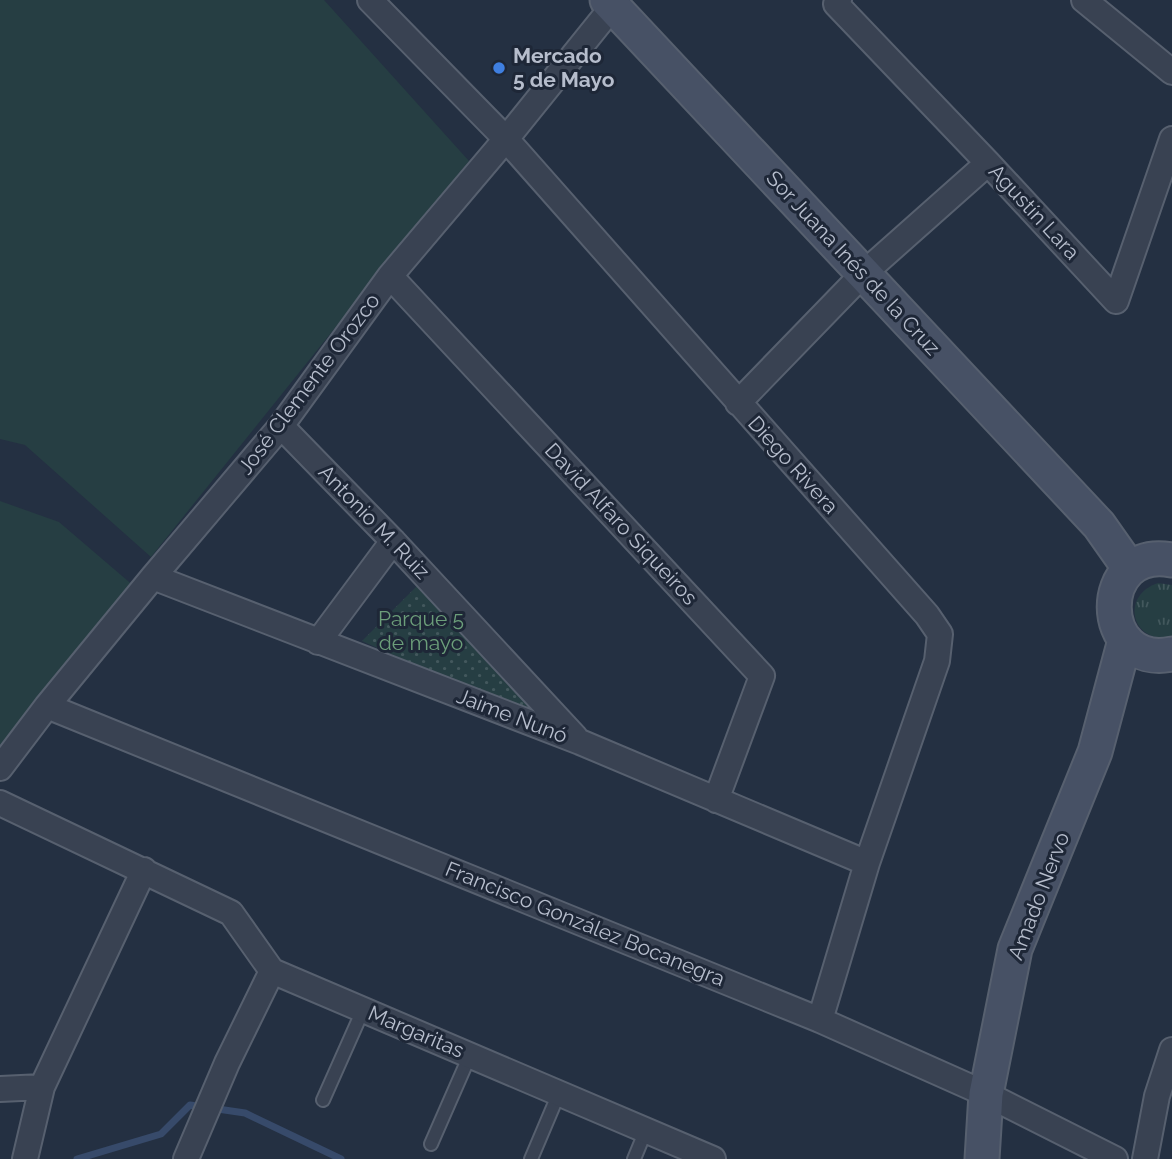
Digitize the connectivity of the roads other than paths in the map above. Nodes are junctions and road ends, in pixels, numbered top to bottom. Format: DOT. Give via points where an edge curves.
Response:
graph roads {
  1 [pos="370,0"];
  2 [pos="839,0"];
  3 [pos="1084,0"];
  4 [pos="613,2"];
  5 [pos="1172,72"];
  6 [pos="506,139"];
  7 [pos="1172,139"];
  8 [pos="988,163"];
  9 [pos="863,274"];
  10 [pos="390,276"];
  11 [pos="738,403"];
  12 [pos="281,426"];
  13 [pos="393,541"];
  14 [pos="1172,560"];
  15 [pos="1130,569"];
  16 [pos="153,577"];
  17 [pos="1125,640"];
  18 [pos="318,642"];
  19 [pos="1172,654"];
  20 [pos="47,706"];
  21 [pos="580,742"];
  22 [pos="2,760"];
  23 [pos="716,800"];
  24 [pos="0,803"];
  25 [pos="867,863"];
  26 [pos="144,870"];
  27 [pos="272,971"];
  28 [pos="363,1010"];
  29 [pos="820,1020"];
  30 [pos="1172,1050"];
  31 [pos="470,1055"];
  32 [pos="42,1087"];
  33 [pos="0,1090"];
  34 [pos="559,1093"];
  35 [pos="986,1094"];
  36 [pos="1157,1096"];
  37 [pos="323,1100"];
  38 [pos="1172,1116"];
  39 [pos="646,1130"];
  40 [pos="431,1144"];
  41 [pos="28,1149"];
  42 [pos="187,1156"];
  43 [pos="531,1159"];
  44 [pos="634,1159"];
  45 [pos="713,1159"];
  46 [pos="982,1159"];
  47 [pos="1115,1159"];
  48 [pos="1145,1159"];
  1 -- 6 [label="street, Diego Rivera"];
  2 -- 8 [label="street, Agustín Lara" via="836,4"];
  3 -- 5 [label="street"];
  4 -- 6 [label="street, José Clemente Orozco"];
  4 -- 9 [label="main road, Sor Juana Inés de la Cruz"];
  6 -- 10 [label="street, José Clemente Orozco"];
  6 -- 11 [label="street, Diego Rivera"];
  7 -- 8 [label="street, Agustín Lara" via="1116,301"];
  8 -- 9 [label="street"];
  9 -- 11 [label="street"];
  9 -- 15 [label="main road, Sor Juana Inés de la Cruz" via="1099,525"];
  10 -- 12 [label="street, José Clemente Orozco"];
  10 -- 23 [label="street, David Alfaro Siqueiros" via="762,676"];
  11 -- 25 [label="street, Diego Rivera" via="940,634 937,660"];
  12 -- 13 [label="street, Antonio M. Ruiz"];
  12 -- 16 [label="street, José Clemente Orozco"];
  13 -- 18 [label="street"];
  13 -- 21 [label="street, Antonio M. Ruiz"];
  14 -- 15 [label="main road" via="1145,561"];
  15 -- 17 [label="main road" via="1118,584 1112,603 1115,623"];
  16 -- 18 [label="street, Jaime Nunó"];
  16 -- 20 [label="street, José Clemente Orozco"];
  17 -- 19 [label="main road" via="1142,652"];
  17 -- 35 [label="main road, Amado Nervo" via="1096,752 1015,949"];
  18 -- 21 [label="street, Jaime Nunó"];
  20 -- 22 [label="street, José Clemente Orozco"];
  20 -- 29 [label="street, Francisco González Bocanegra"];
  21 -- 23 [label="street, Jaime Nunó"];
  23 -- 25 [label="street, Jaime Nunó"];
  24 -- 26 [label="street"];
  25 -- 29 [label="street, Diego Rivera"];
  26 -- 27 [label="street" via="231,913"];
  26 -- 32 [label="street"];
  27 -- 28 [label="street, Margaritas"];
  27 -- 42 [label="street"];
  28 -- 31 [label="street, Margaritas"];
  28 -- 37 [label="lane"];
  29 -- 35 [label="street, Francisco González Bocanegra"];
  30 -- 36 [label="street"];
  31 -- 34 [label="street, Margaritas"];
  31 -- 40 [label="lane"];
  32 -- 33 [label="street"];
  32 -- 41 [label="street"];
  34 -- 39 [label="street, Margaritas"];
  34 -- 43 [label="lane"];
  35 -- 46 [label="main road, Amado Nervo"];
  35 -- 47 [label="street, Francisco González Bocanegra"];
  36 -- 38 [label="street"];
  36 -- 48 [label="street"];
  39 -- 44 [label="lane"];
  39 -- 45 [label="street, Margaritas"];
}
